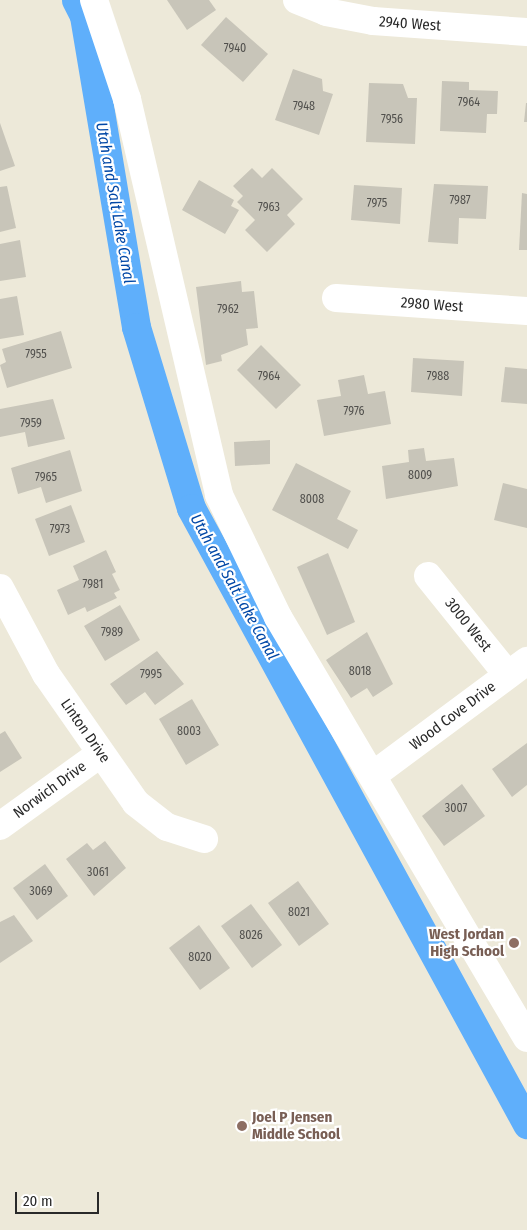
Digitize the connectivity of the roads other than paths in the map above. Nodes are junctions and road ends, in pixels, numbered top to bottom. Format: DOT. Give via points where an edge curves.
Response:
graph roads {
  1 [pos="94,0"];
  2 [pos="297,0"];
  3 [pos="527,32"];
  4 [pos="336,298"];
  5 [pos="527,311"];
  6 [pos="428,576"];
  7 [pos="0,588"];
  8 [pos="518,668"];
  9 [pos="100,754"];
  10 [pos="380,770"];
  11 [pos="0,826"];
  12 [pos="204,839"];
  13 [pos="527,1038"];
  1 -- 13 [label="street" via="128,99 219,495 278,617"];
  2 -- 3 [label="street, 2940 West" via="326,12 373,21"];
  4 -- 5 [label="street, 2980 West"];
  6 -- 8 [label="street, 3000 West"];
  7 -- 9 [label="street, Linton Drive" via="46,674"];
  8 -- 10 [label="street, Wood Cove Drive"];
  9 -- 11 [label="street, Norwich Drive"];
  9 -- 12 [label="street, Linton Drive" via="136,803 167,827"];
}
